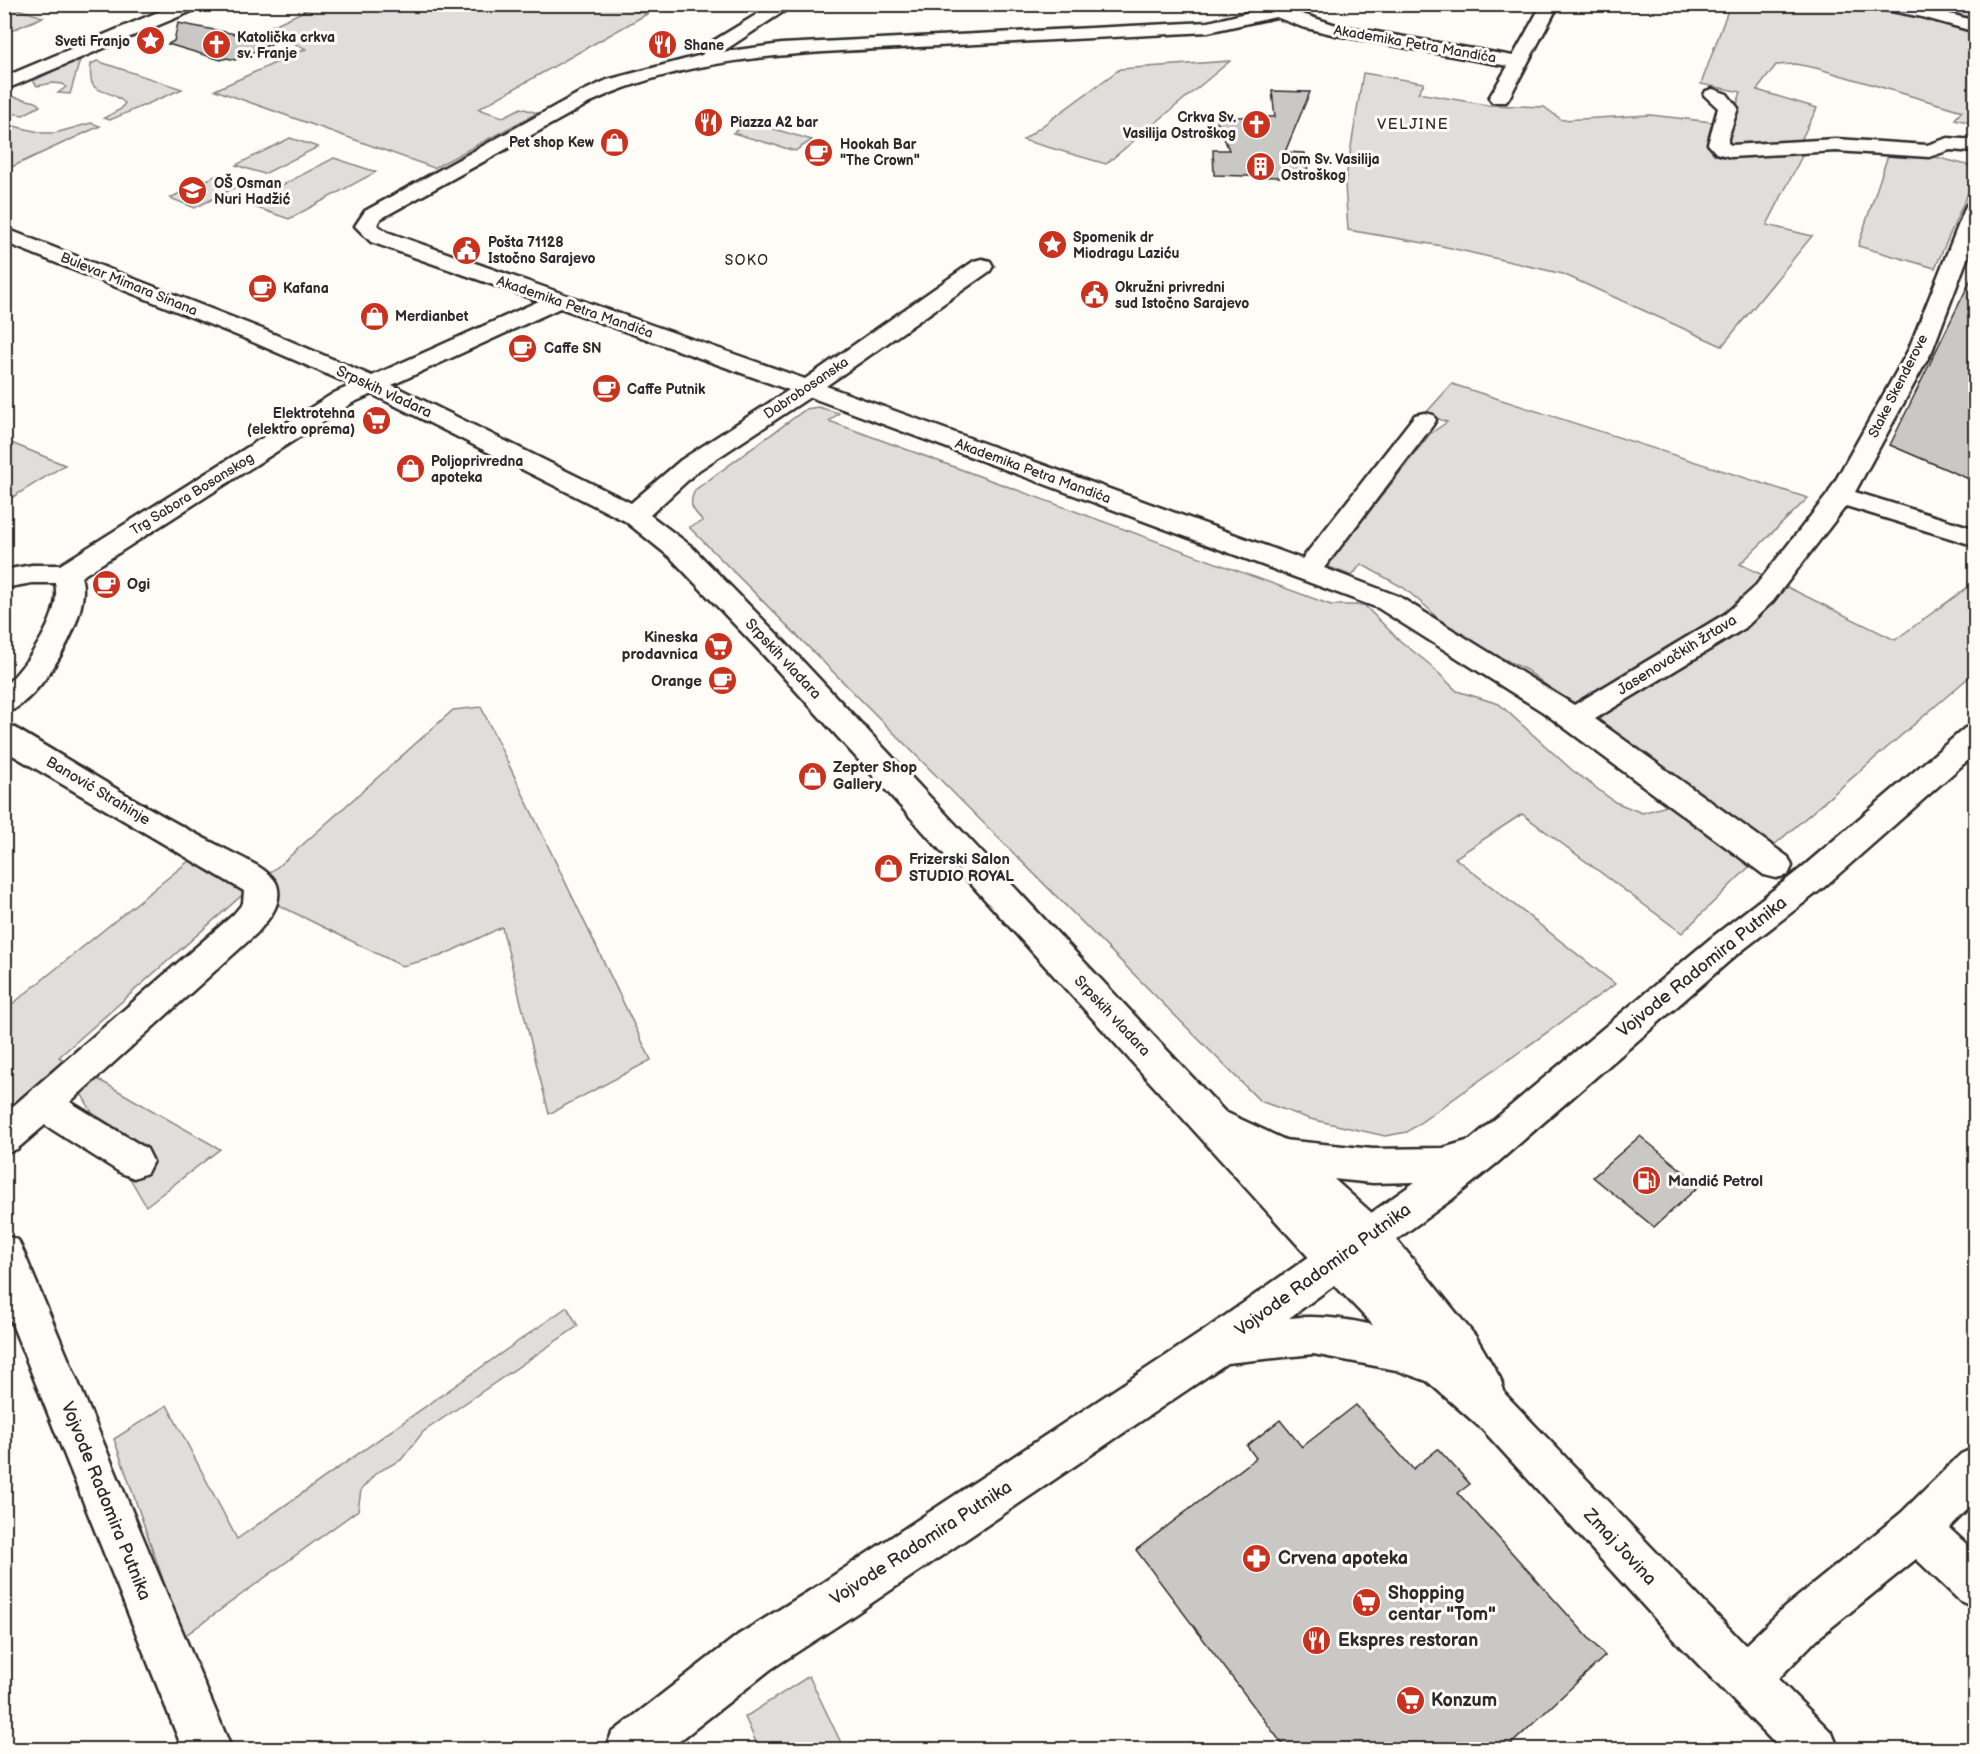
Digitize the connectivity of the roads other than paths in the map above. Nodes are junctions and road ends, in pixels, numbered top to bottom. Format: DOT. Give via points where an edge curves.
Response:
graph roads {
  1 [pos="787,4"];
  2 [pos="1298,4"];
  3 [pos="1551,4"];
  4 [pos="1882,4"];
  5 [pos="191,5"];
  6 [pos="1279,12"];
  7 [pos="1976,27"];
  8 [pos="709,58"];
  9 [pos="1517,62"];
  10 [pos="4,84"];
  11 [pos="1713,95"];
  12 [pos="1498,98"];
  13 [pos="1976,146"];
  14 [pos="1976,206"];
  15 [pos="4,234"];
  16 [pos="982,266"];
  17 [pos="558,302"];
  18 [pos="254,334"];
  19 [pos="373,385"];
  20 [pos="808,388"];
  21 [pos="1424,420"];
  22 [pos="1840,496"];
  23 [pos="634,515"];
  24 [pos="1976,538"];
  25 [pos="1306,571"];
  26 [pos="66,574"];
  27 [pos="4,579"];
  28 [pos="4,704"];
  29 [pos="1573,719"];
  30 [pos="4,736"];
  31 [pos="1976,736"];
  32 [pos="1776,866"];
  33 [pos="42,1104"];
  34 [pos="1209,1121"];
  35 [pos="4,1138"];
  36 [pos="1484,1151"];
  37 [pos="1283,1156"];
  38 [pos="134,1161"];
  39 [pos="1370,1237"];
  40 [pos="4,1253"];
  41 [pos="1337,1260"];
  42 [pos="1220,1344"];
  43 [pos="1441,1366"];
  44 [pos="1497,1414"];
  45 [pos="1976,1469"];
  46 [pos="1917,1529"];
  47 [pos="1976,1585"];
  48 [pos="1745,1678"];
  49 [pos="208,1749"];
  50 [pos="629,1749"];
  51 [pos="1815,1749"];
  1 -- 8 [label="street" via="716,47"];
  2 -- 6 [label="street, Akademika Petra Mandića"];
  3 -- 9 [label="street"];
  4 -- 7 [label="street"];
  5 -- 10 [label="street"];
  6 -- 8 [label="street, Akademika Petra Mandića" via="1208,27 782,49"];
  6 -- 9 [label="street, Akademika Petra Mandića" via="1336,30"];
  8 -- 17 [label="street, Akademika Petra Mandića" via="643,74 591,94 367,221 366,226 379,237"];
  9 -- 12 [label="street"];
  11 -- 13 [label="street" via="1728,108 1718,144 1731,151 1836,145 1929,151 1948,144"];
  14 -- 22 [label="street, Stake Skenderove" via="1920,351"];
  15 -- 18 [label="street, Bulevar Mimara Sinana"];
  16 -- 20 [label="street, Dabrobosanska"];
  17 -- 19 [label="street, Trg Sabora Bosanskog"];
  17 -- 20 [label="street, Akademika Petra Mandića"];
  18 -- 19 [label="street, Srpskih vladara"];
  19 -- 23 [label="street, Srpskih vladara"];
  19 -- 26 [label="street, Trg Sabora Bosanskog" via="333,404"];
  20 -- 23 [label="street, Dabrobosanska" via="690,465"];
  20 -- 25 [label="street, Akademika Petra Mandića"];
  21 -- 25 [label="street"];
  22 -- 24 [label="street"];
  22 -- 29 [label="street, Jasenovačkih žrtava" via="1763,595 1735,621"];
  23 -- 34 [label="street, Srpskih vladara" via="681,552 769,643"];
  25 -- 29 [label="street" via="1388,602"];
  26 -- 27 [label="street"];
  26 -- 28 [label="street" via="71,596 58,629 36,672"];
  29 -- 32 [label="street"];
  30 -- 33 [label="street, Banović Strahinje" via="261,886 259,907 245,924"];
  31 -- 36 [label="street, Vojvode Radomira Putnika"];
  33 -- 35 [label="street"];
  33 -- 38 [label="street"];
  34 -- 37 [label="street, Srpskih vladara"];
  34 -- 41 [label="street, Srpskih vladara"];
  36 -- 37 [label="street" via="1443,1165 1373,1166"];
  36 -- 39 [label="street, Vojvode Radomira Putnika"];
  37 -- 39 [label="street, Srpskih vladara"];
  39 -- 41 [label="street, Vojvode Radomira Putnika"];
  39 -- 44 [label="street, Zmaj Jovina" via="1461,1351"];
  40 -- 49 [label="street, Vojvode Radomira Putnika"];
  41 -- 42 [label="street, Vojvode Radomira Putnika"];
  41 -- 43 [label="street, Zmaj Jovina"];
  42 -- 43 [label="street" via="1313,1335 1396,1350"];
  42 -- 50 [label="street, Vojvode Radomira Putnika" via="740,1660"];
  43 -- 44 [label="street, Zmaj Jovina"];
  44 -- 48 [label="street, Zmaj Jovina"];
  45 -- 46 [label="street"];
  46 -- 47 [label="street"];
  46 -- 48 [label="street" via="1801,1623"];
  48 -- 51 [label="street, Zmaj Jovina"];
}
